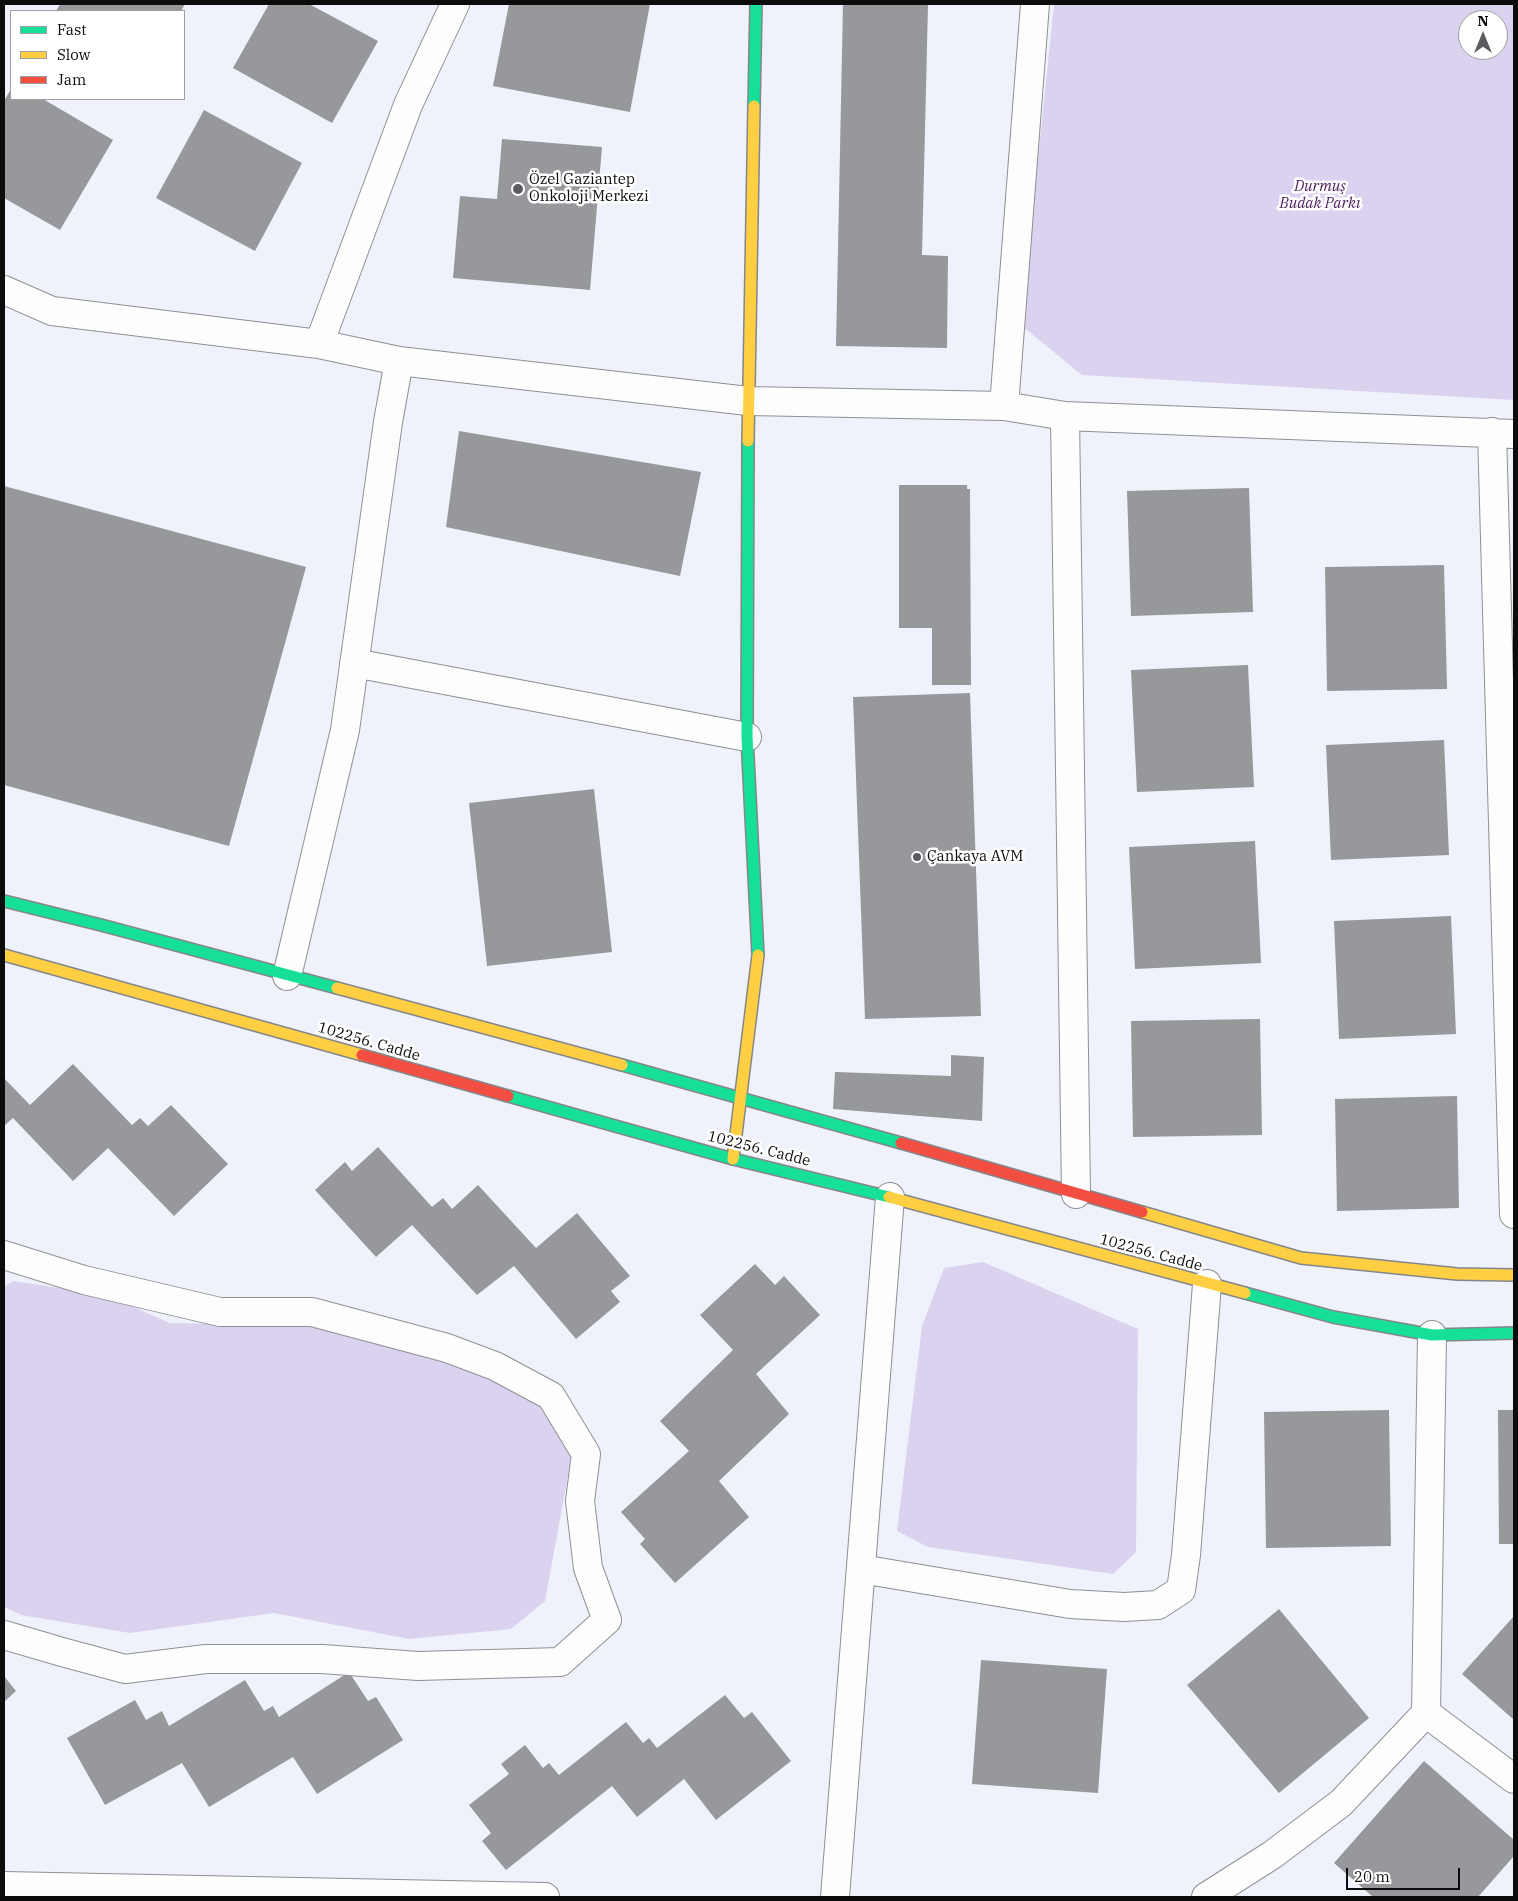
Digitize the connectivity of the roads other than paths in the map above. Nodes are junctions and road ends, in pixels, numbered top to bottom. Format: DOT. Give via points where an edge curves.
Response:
graph roads {
  1 [pos="455,4"];
  2 [pos="756,4"];
  3 [pos="1036,4"];
  4 [pos="4,290"];
  5 [pos="319,344"];
  6 [pos="399,361"];
  7 [pos="748,401"];
  8 [pos="1004,406"];
  9 [pos="1065,416"];
  10 [pos="1503,433"];
  11 [pos="354,663"];
  12 [pos="747,737"];
  13 [pos="4,901"];
  14 [pos="4,955"];
  15 [pos="287,976"];
  16 [pos="742,1097"];
  17 [pos="733,1159"];
  18 [pos="1076,1194"];
  19 [pos="890,1197"];
  20 [pos="1514,1214"];
  21 [pos="4,1254"];
  22 [pos="1514,1275"];
  23 [pos="1207,1284"];
  24 [pos="1514,1333"];
  25 [pos="1432,1335"];
  26 [pos="860,1569"];
  27 [pos="4,1634"];
  28 [pos="1426,1714"];
  29 [pos="1514,1779"];
  30 [pos="4,1886"];
  31 [pos="147,1892"];
  32 [pos="545,1897"];
  33 [pos="834,1897"];
  34 [pos="1206,1897"];
  1 -- 5 [label="street" via="408,104"];
  2 -- 7 [label="street"];
  3 -- 8 [label="street"];
  4 -- 5 [label="street" via="52,312"];
  5 -- 6 [label="street"];
  6 -- 7 [label="street"];
  6 -- 11 [label="street"];
  7 -- 8 [label="street"];
  7 -- 12 [label="street"];
  8 -- 9 [label="street"];
  9 -- 10 [label="street"];
  9 -- 18 [label="street"];
  10 -- 20 [label="street"];
  11 -- 12 [label="street"];
  11 -- 15 [label="street" via="345,730"];
  12 -- 16 [label="street" via="759,950"];
  13 -- 15 [label="street" via="101,924"];
  14 -- 17 [label="street, 102256. Cadde"];
  15 -- 16 [label="street"];
  16 -- 17 [label="street"];
  16 -- 18 [label="street"];
  17 -- 19 [label="street, 102256. Cadde"];
  18 -- 22 [label="street" via="1301,1258 1457,1274"];
  19 -- 23 [label="street, 102256. Cadde"];
  19 -- 26 [label="street"];
  21 -- 27 [label="street" via="84,1280 220,1312 312,1312 447,1348 495,1366 551,1396 586,1454 580,1501 588,1568 607,1620 560,1662 418,1666 322,1659 206,1659 126,1669"];
  23 -- 25 [label="street, 102256. Cadde" via="1333,1317"];
  23 -- 26 [label="street" via="1181,1590 1158,1605 1070,1604"];
  24 -- 25 [label="street, 102256. Cadde"];
  25 -- 28 [label="street"];
  26 -- 33 [label="street"];
  28 -- 29 [label="street"];
  28 -- 34 [label="street" via="1341,1803 1272,1855"];
  30 -- 31 [label="street"];
  31 -- 32 [label="street"];
}
